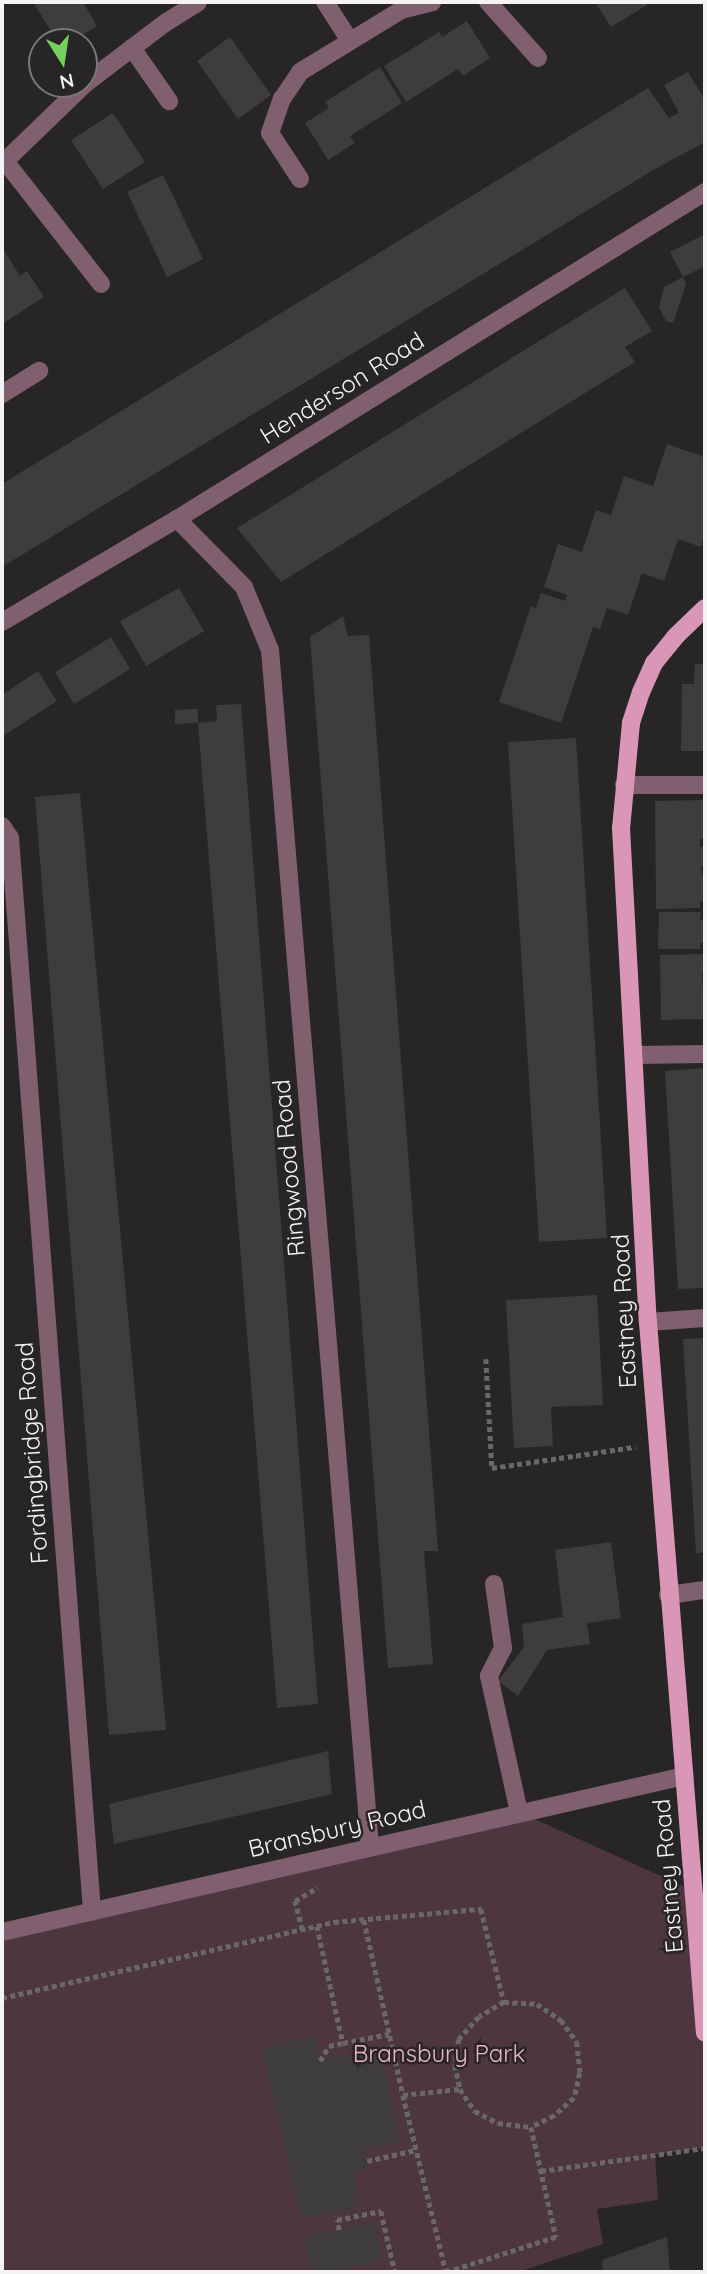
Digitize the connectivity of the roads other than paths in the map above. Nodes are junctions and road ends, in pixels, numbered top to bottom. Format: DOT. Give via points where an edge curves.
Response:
graph roads {
  1 [pos="198,2"];
  2 [pos="324,2"];
  3 [pos="432,2"];
  4 [pos="488,2"];
  5 [pos="350,41"];
  6 [pos="132,48"];
  7 [pos="538,58"];
  8 [pos="169,101"];
  9 [pos="3,162"];
  10 [pos="300,179"];
  11 [pos="705,192"];
  12 [pos="101,284"];
  13 [pos="39,371"];
  14 [pos="2,394"];
  15 [pos="177,519"];
  16 [pos="705,608"];
  17 [pos="2,622"];
  18 [pos="624,785"];
  19 [pos="705,785"];
  20 [pos="2,826"];
  21 [pos="635,1055"];
  22 [pos="705,1055"];
  23 [pos="705,1318"];
  24 [pos="648,1322"];
  25 [pos="494,1584"];
  26 [pos="705,1590"];
  27 [pos="668,1595"];
  28 [pos="684,1776"];
  29 [pos="519,1812"];
  30 [pos="370,1846"];
  31 [pos="701,1892"];
  32 [pos="92,1912"];
  33 [pos="2,1933"];
  34 [pos="705,2033"];
  1 -- 6 [label="street"];
  2 -- 5 [label="street"];
  3 -- 5 [label="street" via="401,10"];
  4 -- 7 [label="street"];
  5 -- 10 [label="street" via="300,72 282,99 270,133"];
  6 -- 8 [label="street"];
  6 -- 9 [label="street" via="86,83"];
  9 -- 12 [label="street"];
  11 -- 15 [label="street, Henderson Road"];
  13 -- 14 [label="street"];
  15 -- 17 [label="street, Henderson Road"];
  15 -- 30 [label="street, Ringwood Road" via="244,587 270,650"];
  16 -- 18 [label="main road, Eastney Road" via="654,663 631,723"];
  18 -- 19 [label="street"];
  18 -- 21 [label="main road, Eastney Road" via="621,828"];
  20 -- 32 [label="street, Fordingbridge Road" via="10,838"];
  21 -- 22 [label="street"];
  21 -- 24 [label="main road, Eastney Road"];
  23 -- 24 [label="street"];
  24 -- 27 [label="main road, Eastney Road"];
  25 -- 29 [label="street" via="503,1648 489,1676"];
  26 -- 27 [label="street"];
  27 -- 28 [label="main road, Eastney Road"];
  28 -- 29 [label="street, Bransbury Road"];
  28 -- 31 [label="main road, Eastney Road"];
  29 -- 30 [label="street, Bransbury Road"];
  30 -- 32 [label="street, Bransbury Road"];
  31 -- 34 [label="main road, Eastney Road"];
  32 -- 33 [label="street, Bransbury Road"];
}
